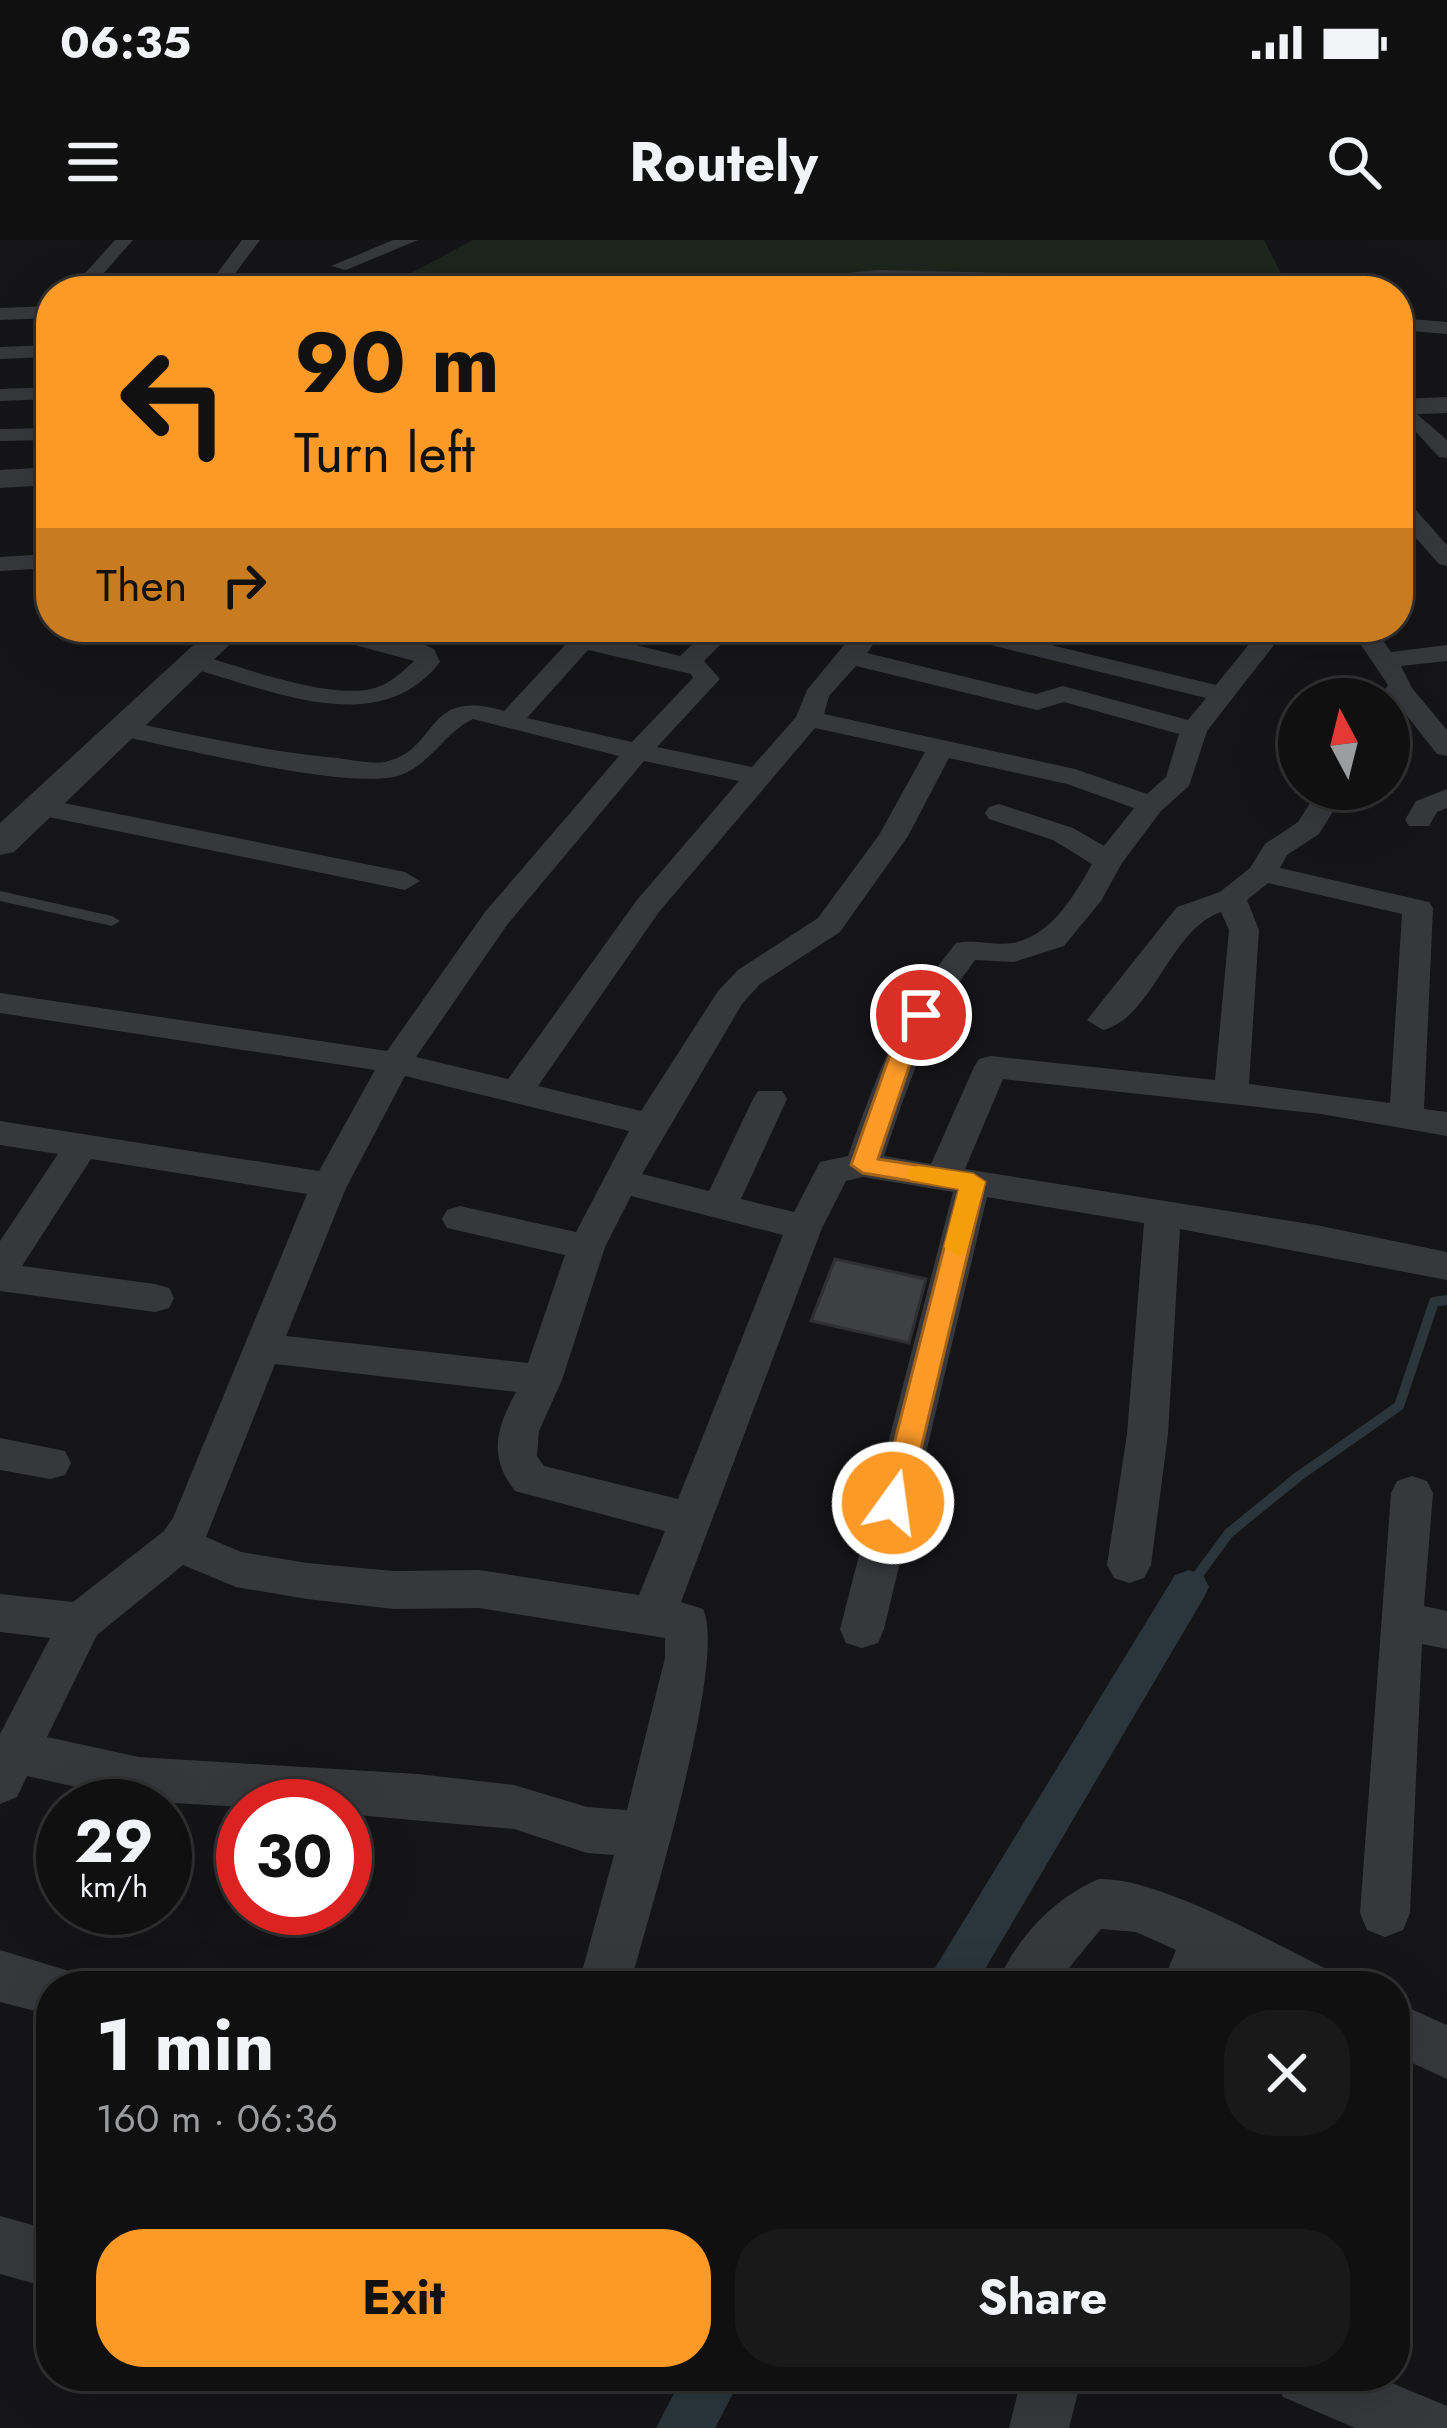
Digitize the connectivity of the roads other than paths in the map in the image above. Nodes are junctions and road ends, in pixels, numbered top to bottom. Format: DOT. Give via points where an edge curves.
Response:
graph roads {
  1 [pos="124,240"];
  2 [pos="251,240"];
  3 [pos="348,240"];
  4 [pos="410,240"];
  5 [pos="92,276"];
  6 [pos="224,276"];
  7 [pos="868,276"];
  8 [pos="906,276"];
  9 [pos="36,313"];
  10 [pos="0,314"];
  11 [pos="1413,325"];
  12 [pos="1447,328"];
  13 [pos="1447,343"];
  14 [pos="1413,345"];
  15 [pos="36,352"];
  16 [pos="0,353"];
  17 [pos="36,394"];
  18 [pos="0,395"];
  19 [pos="1447,409"];
  20 [pos="1413,411"];
  21 [pos="1413,422"];
  22 [pos="36,434"];
  23 [pos="0,435"];
  24 [pos="1447,452"];
  25 [pos="36,480"];
  26 [pos="0,482"];
  27 [pos="1413,521"];
  28 [pos="1447,559"];
  29 [pos="36,562"];
  30 [pos="0,564"];
  31 [pos="213,642"];
  32 [pos="381,642"];
  33 [pos="581,642"];
  34 [pos="586,642"];
  35 [pos="709,642"];
  36 [pos="859,642"];
  37 [pos="1008,642"];
  38 [pos="1256,642"];
  39 [pos="1372,642"];
  40 [pos="1447,653"];
  41 [pos="852,657"];
  42 [pos="1385,660"];
  43 [pos="195,662"];
  44 [pos="685,665"];
  45 [pos="1397,678"];
  46 [pos="1222,694"];
  47 [pos="1410,712"];
  48 [pos="809,719"];
  49 [pos="510,721"];
  50 [pos="124,729"];
  51 [pos="1194,730"];
  52 [pos="941,748"];
  53 [pos="1447,748"];
  54 [pos="637,749"];
  55 [pos="758,777"];
  56 [pos="1447,797"];
  57 [pos="1151,805"];
  58 [pos="1320,810"];
  59 [pos="999,813"];
  60 [pos="1420,820"];
  61 [pos="9,833"];
  62 [pos="1108,861"];
  63 [pos="1262,873"];
  64 [pos="405,881"];
  65 [pos="0,896"];
  66 [pos="1231,898"];
  67 [pos="1432,910"];
  68 [pos="112,922"];
  69 [pos="0,1003"];
  70 [pos="1103,1020"];
  71 [pos="396,1063"];
  72 [pos="516,1093"];
  73 [pos="1232,1093"];
  74 [pos="770,1099"];
  75 [pos="1406,1117"];
  76 [pos="1447,1124"];
  77 [pos="650,1125"];
  78 [pos="0,1133"];
  79 [pos="82,1145"];
  80 [pos="863,1165"];
  81 [pos="958,1180"];
  82 [pos="620,1181"];
  83 [pos="329,1185"];
  84 [pos="720,1205"];
  85 [pos="1162,1216"];
  86 [pos="460,1219"];
  87 [pos="804,1228"];
  88 [pos="586,1246"];
  89 [pos="1447,1267"];
  90 [pos="0,1274"];
  91 [pos="155,1298"];
  92 [pos="264,1348"];
  93 [pos="542,1380"];
  94 [pos="0,1454"];
  95 [pos="50,1463"];
  96 [pos="1412,1493"];
  97 [pos="691,1520"];
  98 [pos="178,1544"];
  99 [pos="1129,1565"];
  100 [pos="0,1613"];
  101 [pos="652,1618"];
  102 [pos="81,1622"];
  103 [pos="1424,1625"];
  104 [pos="862,1629"];
  105 [pos="8,1767"];
  106 [pos="646,1834"];
  107 [pos="1385,1913"];
  108 [pos="1207,1938"];
  109 [pos="608,1971"];
  110 [pos="1033,1971"];
  111 [pos="1193,1971"];
  112 [pos="1276,1971"];
  113 [pos="0,1976"];
  114 [pos="36,1985"];
  115 [pos="1410,2035"];
  116 [pos="1447,2053"];
  117 [pos="0,2245"];
  118 [pos="36,2255"];
  119 [pos="1048,2391"];
  120 [pos="1339,2391"];
  121 [pos="1039,2428"];
  122 [pos="1426,2428"];
  1 -- 5 [label="street"];
  2 -- 6 [label="street"];
  3 -- 4 [label="street" via="337,276"];
  7 -- 8 [label="street"];
  9 -- 10 [label="street"];
  11 -- 12 [label="street"];
  13 -- 14 [label="street"];
  15 -- 16 [label="street"];
  17 -- 18 [label="street"];
  19 -- 20 [label="street"];
  21 -- 24 [label="street"];
  22 -- 23 [label="street"];
  25 -- 26 [label="street"];
  27 -- 28 [label="street"];
  29 -- 30 [label="street"];
  31 -- 43 [label="street"];
  32 -- 43 [label="street" via="416,650 427,662 376,697 338,696"];
  33 -- 49 [label="street"];
  34 -- 44 [label="street"];
  35 -- 44 [label="street"];
  36 -- 41 [label="street"];
  37 -- 46 [label="street"];
  38 -- 46 [label="street"];
  39 -- 42 [label="street"];
  40 -- 42 [label="street"];
  41 -- 48 [label="street" via="825,683"];
  41 -- 51 [label="street" via="1037,702 1063,694"];
  42 -- 45 [label="street"];
  43 -- 50 [label="street"];
  44 -- 54 [label="street" via="707,679"];
  46 -- 51 [label="street"];
  47 -- 53 [label="street"];
  48 -- 52 [label="street"];
  48 -- 55 [label="street"];
  49 -- 50 [label="street" via="458,715 413,760 386,771 296,763"];
  49 -- 54 [label="street"];
  50 -- 61 [label="street"];
  51 -- 57 [label="street" via="1179,780"];
  52 -- 57 [label="street" via="1075,777"];
  52 -- 77 [label="street" via="893,836 829,925 729,998"];
  54 -- 55 [label="street"];
  54 -- 71 [label="street" via="504,911"];
  55 -- 72 [label="street" via="648,906"];
  56 -- 60 [label="street" via="1426,807"];
  57 -- 62 [label="street"];
  58 -- 63 [label="street" via="1309,828 1275,850"];
  59 -- 62 [label="street" via="1064,834"];
  61 -- 64 [label="street"];
  62 -- 80 [label="street" via="1053,939 1014,953 967,950 904,1046"];
  63 -- 66 [label="street"];
  63 -- 67 [label="street"];
  65 -- 68 [label="lane"];
  66 -- 70 [label="street" via="1188,913"];
  66 -- 73 [label="street" via="1244,930"];
  67 -- 75 [label="street" via="1411,977"];
  69 -- 71 [label="street"];
  71 -- 72 [label="street"];
  71 -- 83 [label="street"];
  72 -- 77 [label="street"];
  73 -- 75 [label="street"];
  73 -- 81 [label="street" via="991,1067"];
  74 -- 84 [label="street"];
  75 -- 76 [label="street"];
  77 -- 82 [label="street"];
  78 -- 79 [label="street"];
  79 -- 83 [label="street"];
  79 -- 90 [label="street"];
  80 -- 81 [label="street"];
  80 -- 87 [label="street" via="833,1171"];
  81 -- 85 [label="street"];
  81 -- 104 [label="street"];
  82 -- 84 [label="street"];
  82 -- 88 [label="street"];
  83 -- 92 [label="street"];
  84 -- 87 [label="street"];
  85 -- 89 [label="street"];
  85 -- 99 [label="street" via="1153,1403"];
  86 -- 88 [label="street"];
  87 -- 97 [label="street"];
  88 -- 93 [label="street"];
  90 -- 91 [label="street"];
  92 -- 93 [label="street"];
  92 -- 98 [label="street"];
  93 -- 97 [label="street" via="512,1453 516,1466 530,1479"];
  94 -- 95 [label="street"];
  96 -- 103 [label="street"];
  97 -- 101 [label="street"];
  98 -- 101 [label="street" via="236,1569 307,1581 479,1589"];
  98 -- 102 [label="street"];
  100 -- 102 [label="street"];
  101 -- 106 [label="street" via="687,1622 688,1658"];
  102 -- 105 [label="street"];
  103 -- 107 [label="street"];
  105 -- 106 [label="street" via="437,1798 514,1808 586,1830"];
  106 -- 109 [label="street"];
  108 -- 110 [label="street" via="1123,1900 1105,1900 1074,1918"];
  108 -- 111 [label="street"];
  108 -- 112 [label="street"];
  113 -- 114 [label="street"];
  115 -- 116 [label="street"];
  117 -- 118 [label="street"];
  119 -- 121 [label="street"];
  120 -- 122 [label="street"];
}
